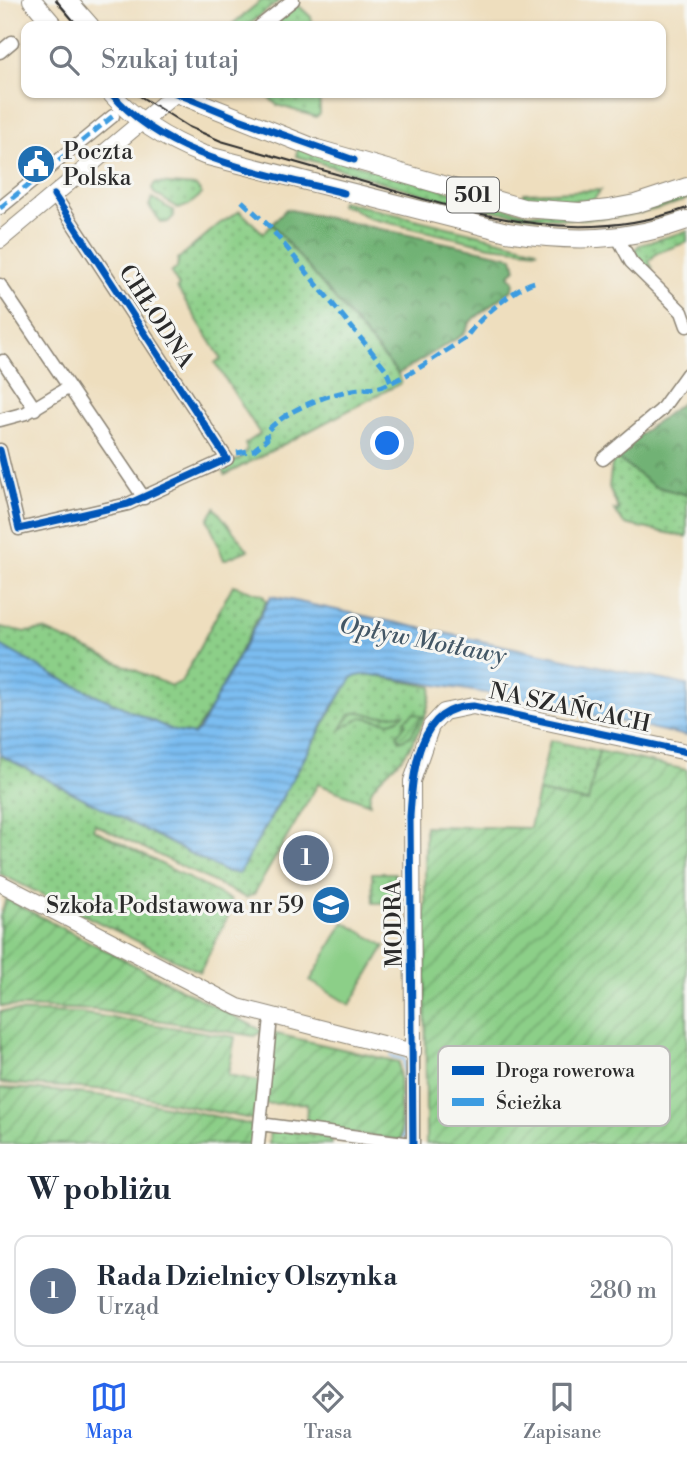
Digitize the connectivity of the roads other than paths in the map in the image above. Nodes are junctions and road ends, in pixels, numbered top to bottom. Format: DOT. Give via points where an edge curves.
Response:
graph roads {
  1 [pos="32,0"];
  2 [pos="67,0"];
  3 [pos="293,0"];
  4 [pos="50,21"];
  5 [pos="86,21"];
  6 [pos="266,21"];
  7 [pos="12,42"];
  8 [pos="0,52"];
  9 [pos="116,98"];
  10 [pos="170,98"];
  11 [pos="204,100"];
  12 [pos="113,116"];
  13 [pos="142,122"];
  14 [pos="687,187"];
  15 [pos="54,195"];
  16 [pos="0,208"];
  17 [pos="687,220"];
  18 [pos="618,238"];
  19 [pos="0,240"];
  20 [pos="0,285"];
  21 [pos="687,326"];
  22 [pos="3,360"];
  23 [pos="687,374"];
  24 [pos="69,387"];
  25 [pos="35,409"];
  26 [pos="0,419"];
  27 [pos="0,450"];
  28 [pos="603,459"];
  29 [pos="144,498"];
  30 [pos="444,712"];
  31 [pos="687,752"];
  32 [pos="0,883"];
  33 [pos="271,1017"];
  34 [pos="413,1052"];
  35 [pos="260,1124"];
  36 [pos="258,1144"];
  37 [pos="413,1144"];
  1 -- 4 [label="main road"];
  2 -- 5 [label="main road"];
  3 -- 6 [label="street"];
  7 -- 8 [label="street"];
  9 -- 13 [label="main road, 501"];
  10 -- 13 [label="street"];
  11 -- 14 [label="main road, 501" via="317,149 523,208 609,209"];
  12 -- 16 [label="street"];
  13 -- 15 [label="street"];
  13 -- 18 [label="main road, 501" via="204,155 344,193 507,232 550,239"];
  15 -- 19 [label="street"];
  15 -- 29 [label="street, CHŁODNA" via="227,459"];
  17 -- 18 [label="main road, 501"];
  18 -- 21 [label="street" via="631,262 682,312"];
  20 -- 24 [label="street"];
  22 -- 25 [label="street"];
  23 -- 28 [label="street" via="662,410"];
  24 -- 25 [label="street"];
  24 -- 29 [label="street"];
  25 -- 26 [label="street"];
  27 -- 29 [label="street" via="19,529"];
  30 -- 31 [label="street, NA SZAŃCACH" via="473,706"];
  30 -- 34 [label="street, MODRA" via="425,736 412,781"];
  32 -- 33 [label="street" via="238,1007"];
  33 -- 34 [label="street"];
  33 -- 35 [label="street"];
  34 -- 37 [label="street, MODRA"];
  35 -- 36 [label="street"];
  35 -- 37 [label="street"];
}
